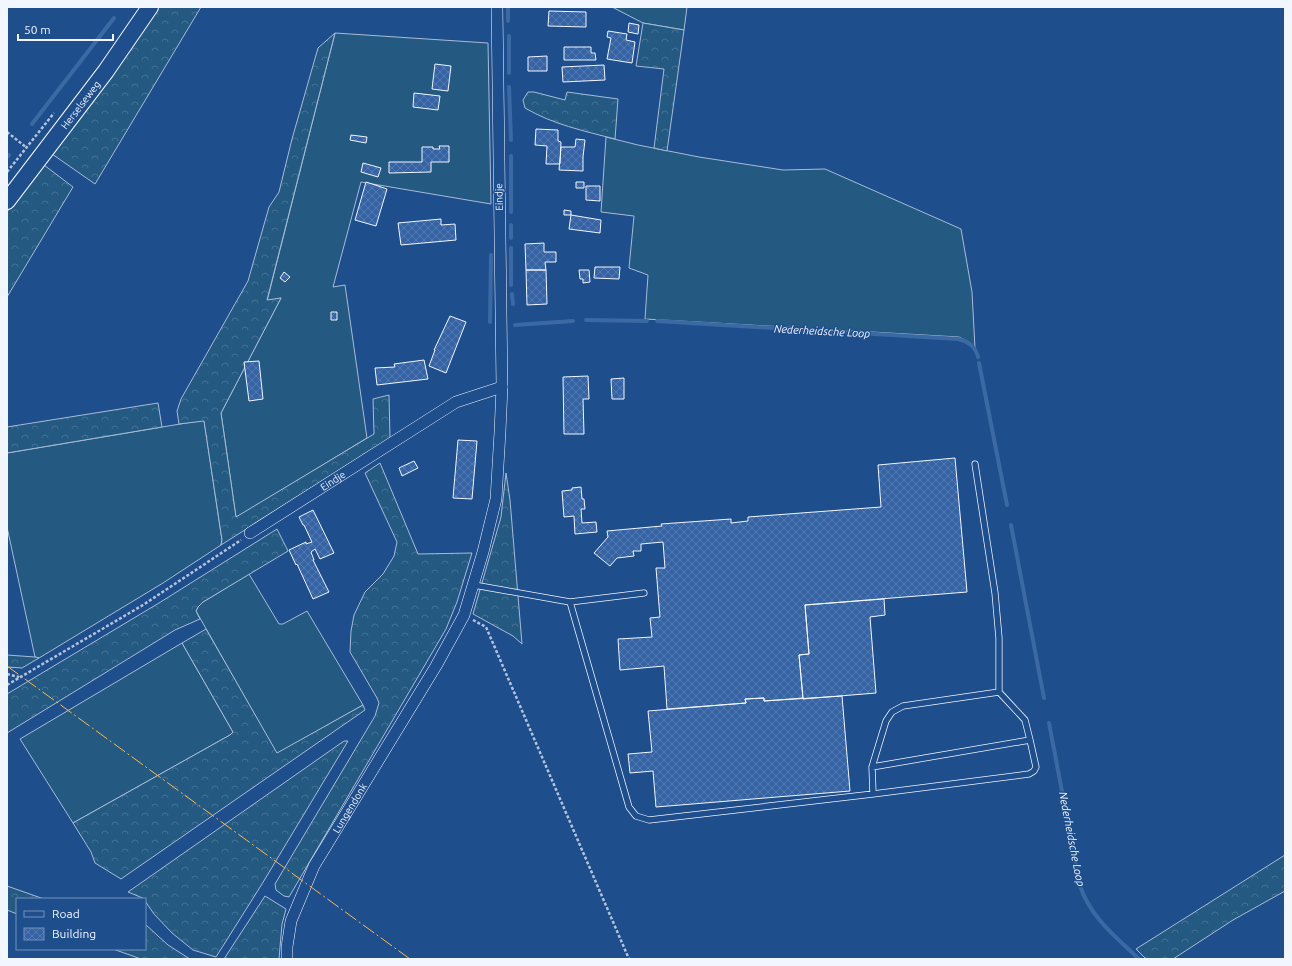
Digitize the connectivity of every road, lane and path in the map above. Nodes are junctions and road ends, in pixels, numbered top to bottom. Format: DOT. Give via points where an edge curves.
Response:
graph roads {
  1 [pos="150,7"];
  2 [pos="497,7"];
  3 [pos="7,132"];
  4 [pos="7,172"];
  5 [pos="7,201"];
  6 [pos="502,387"];
  7 [pos="975,464"];
  8 [pos="250,533"];
  9 [pos="474,585"];
  10 [pos="644,593"];
  11 [pos="570,602"];
  12 [pos="464,615"];
  13 [pos="436,666"];
  14 [pos="7,674"];
  15 [pos="20,677"];
  16 [pos="7,685"];
  17 [pos="999,692"];
  18 [pos="1030,740"];
  19 [pos="872,767"];
  20 [pos="873,794"];
  21 [pos="287,959"];
  22 [pos="629,959"];
  1 -- 5 [label="street, Herselseweg" via="106,71"];
  2 -- 6 [label="street, Eindje"];
  3 -- 4 [label="path" via="26,147"];
  6 -- 8 [label="street, Eindje" via="456,402"];
  6 -- 9 [label="street, Eindje" via="496,499"];
  7 -- 17 [label="lane" via="1000,638"];
  8 -- 15 [label="path" via="143,605"];
  9 -- 11 [label="lane"];
  9 -- 12 [label="street, Eindje"];
  10 -- 11 [label="lane"];
  11 -- 20 [label="lane" via="629,806 636,816 649,820"];
  12 -- 13 [label="street, Eindje"];
  12 -- 22 [label="path" via="486,628"];
  13 -- 21 [label="street, Lungendonk" via="314,866 291,921"];
  14 -- 15 [label="path"];
  15 -- 16 [label="path"];
  17 -- 18 [label="lane" via="1025,720"];
  17 -- 19 [label="lane" via="902,706 892,712 886,721"];
  18 -- 19 [label="lane"];
  18 -- 20 [label="lane" via="1036,767 1029,774"];
  19 -- 20 [label="lane"];
}
